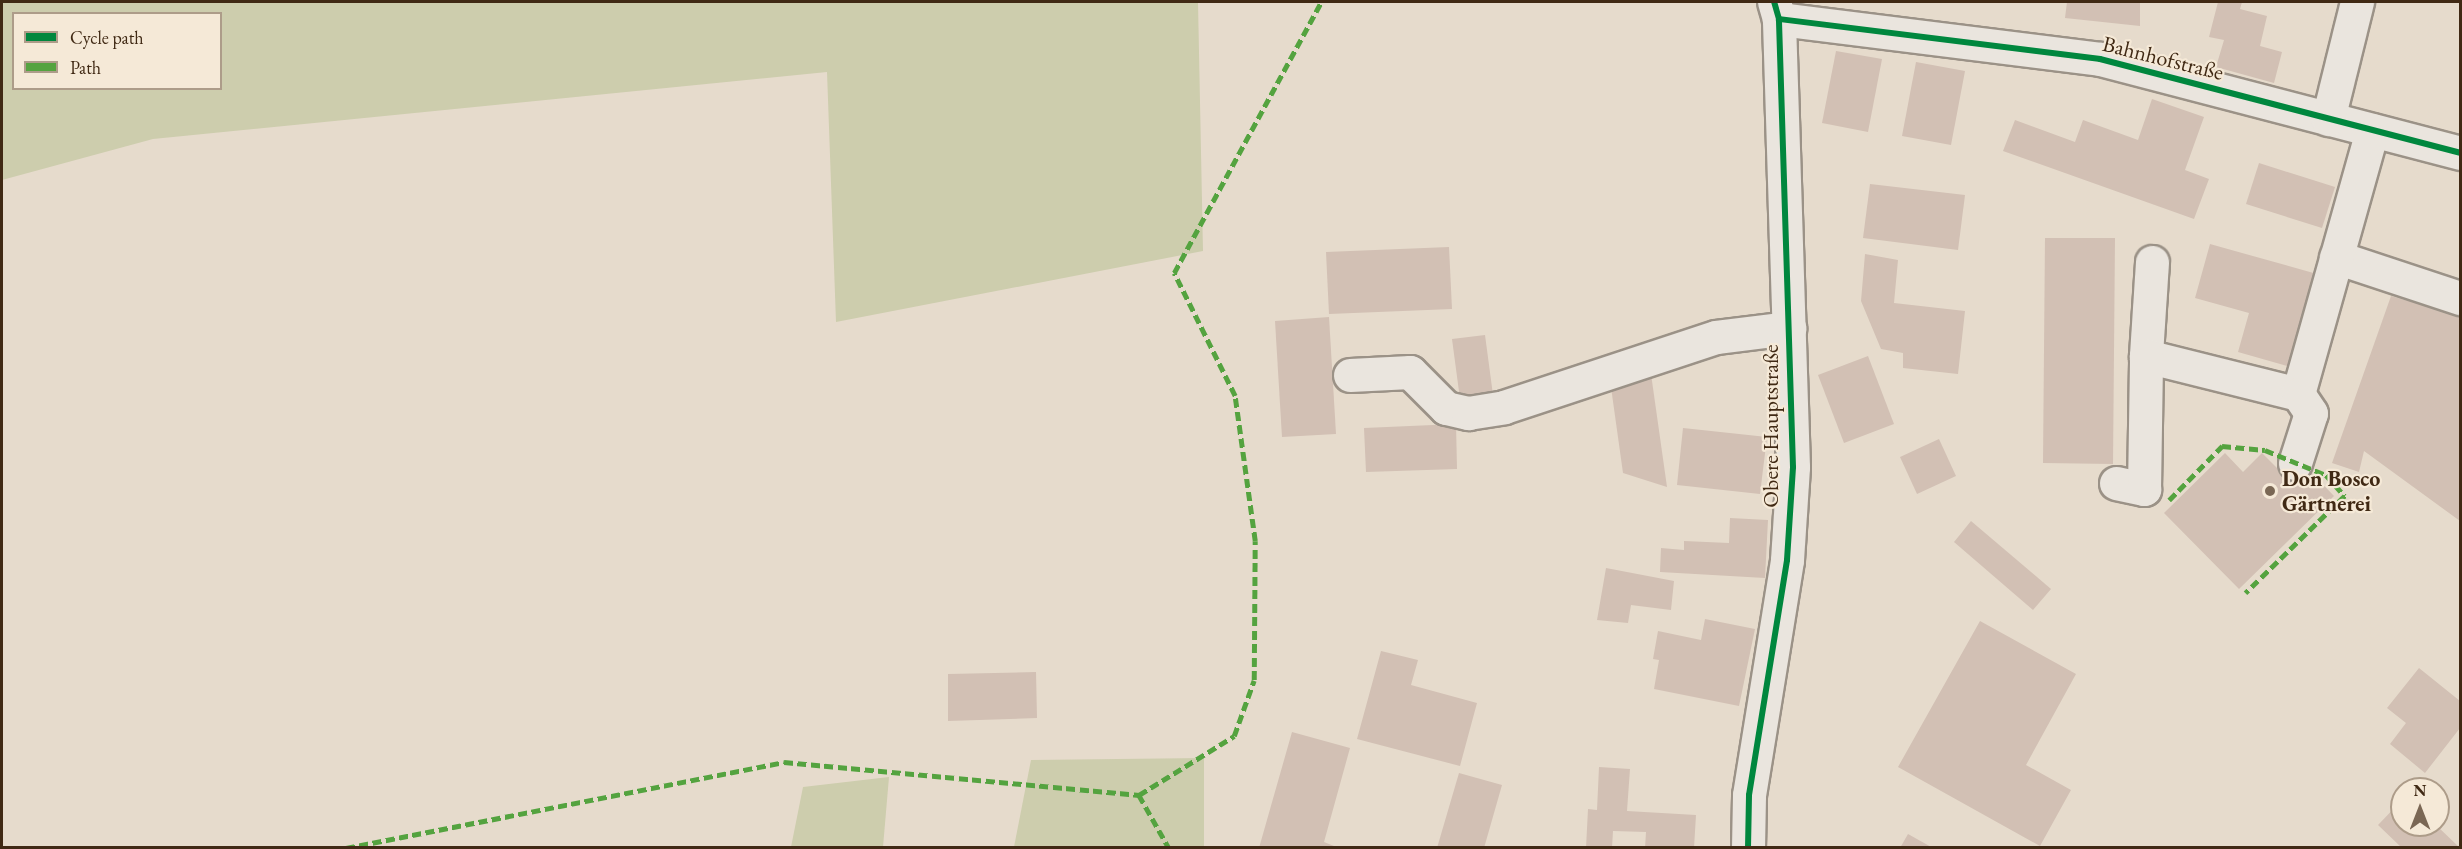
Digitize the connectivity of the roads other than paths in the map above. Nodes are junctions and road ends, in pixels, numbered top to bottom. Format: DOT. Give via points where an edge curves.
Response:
graph roads {
  1 [pos="2357,2"];
  2 [pos="1777,10"];
  3 [pos="2328,119"];
  4 [pos="2372,130"];
  5 [pos="2460,153"];
  6 [pos="2336,257"];
  7 [pos="2152,262"];
  8 [pos="2460,298"];
  9 [pos="1789,328"];
  10 [pos="2146,356"];
  11 [pos="1350,375"];
  12 [pos="2298,394"];
  13 [pos="2295,463"];
  14 [pos="2116,483"];
  15 [pos="1748,848"];
  1 -- 3 [label="street"];
  2 -- 3 [label="street, Bahnhofstraße" via="2100,59"];
  2 -- 9 [label="street, Obere Hauptstraße"];
  3 -- 4 [label="street, Bahnhofstraße"];
  4 -- 5 [label="street, Bahnhofstraße"];
  4 -- 6 [label="street"];
  6 -- 8 [label="street"];
  6 -- 12 [label="street"];
  7 -- 10 [label="street"];
  9 -- 11 [label="street" via="1716,338 1504,407 1468,413 1446,408 1410,372"];
  9 -- 15 [label="street, Obere Hauptstraße" via="1793,467 1787,560 1749,795"];
  10 -- 12 [label="street"];
  10 -- 14 [label="street" via="2144,489"];
  12 -- 13 [label="street" via="2311,413"];
}
